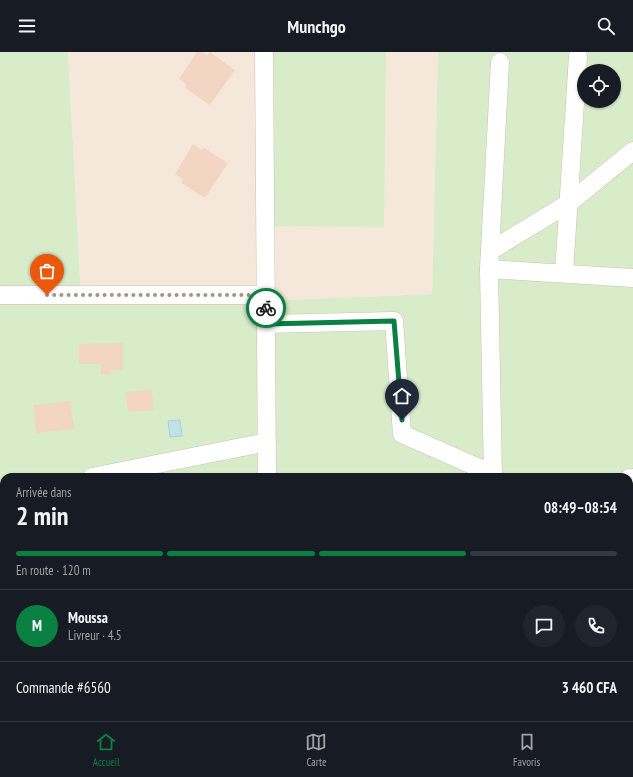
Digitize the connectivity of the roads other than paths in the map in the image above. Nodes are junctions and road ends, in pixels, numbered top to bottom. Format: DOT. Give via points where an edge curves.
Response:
graph roads {
  1 [pos="264,52"];
  2 [pos="578,56"];
  3 [pos="500,62"];
  4 [pos="633,151"];
  5 [pos="568,203"];
  6 [pos="490,251"];
  7 [pos="489,269"];
  8 [pos="564,273"];
  9 [pos="633,278"];
  10 [pos="0,295"];
  11 [pos="266,295"];
  12 [pos="266,324"];
  13 [pos="267,442"];
  14 [pos="112,473"];
  15 [pos="267,473"];
  16 [pos="489,473"];
  17 [pos="493,473"];
  1 -- 11 [label="street"];
  2 -- 5 [label="street"];
  3 -- 6 [label="street"];
  4 -- 5 [label="street"];
  5 -- 6 [label="street"];
  5 -- 8 [label="street"];
  6 -- 7 [label="street"];
  7 -- 8 [label="street"];
  7 -- 17 [label="street"];
  8 -- 9 [label="street"];
  10 -- 11 [label="street"];
  11 -- 12 [label="street"];
  12 -- 13 [label="street"];
  12 -- 16 [label="street" via="394,321 402,434"];
  13 -- 14 [label="street"];
  13 -- 15 [label="street"];
}
